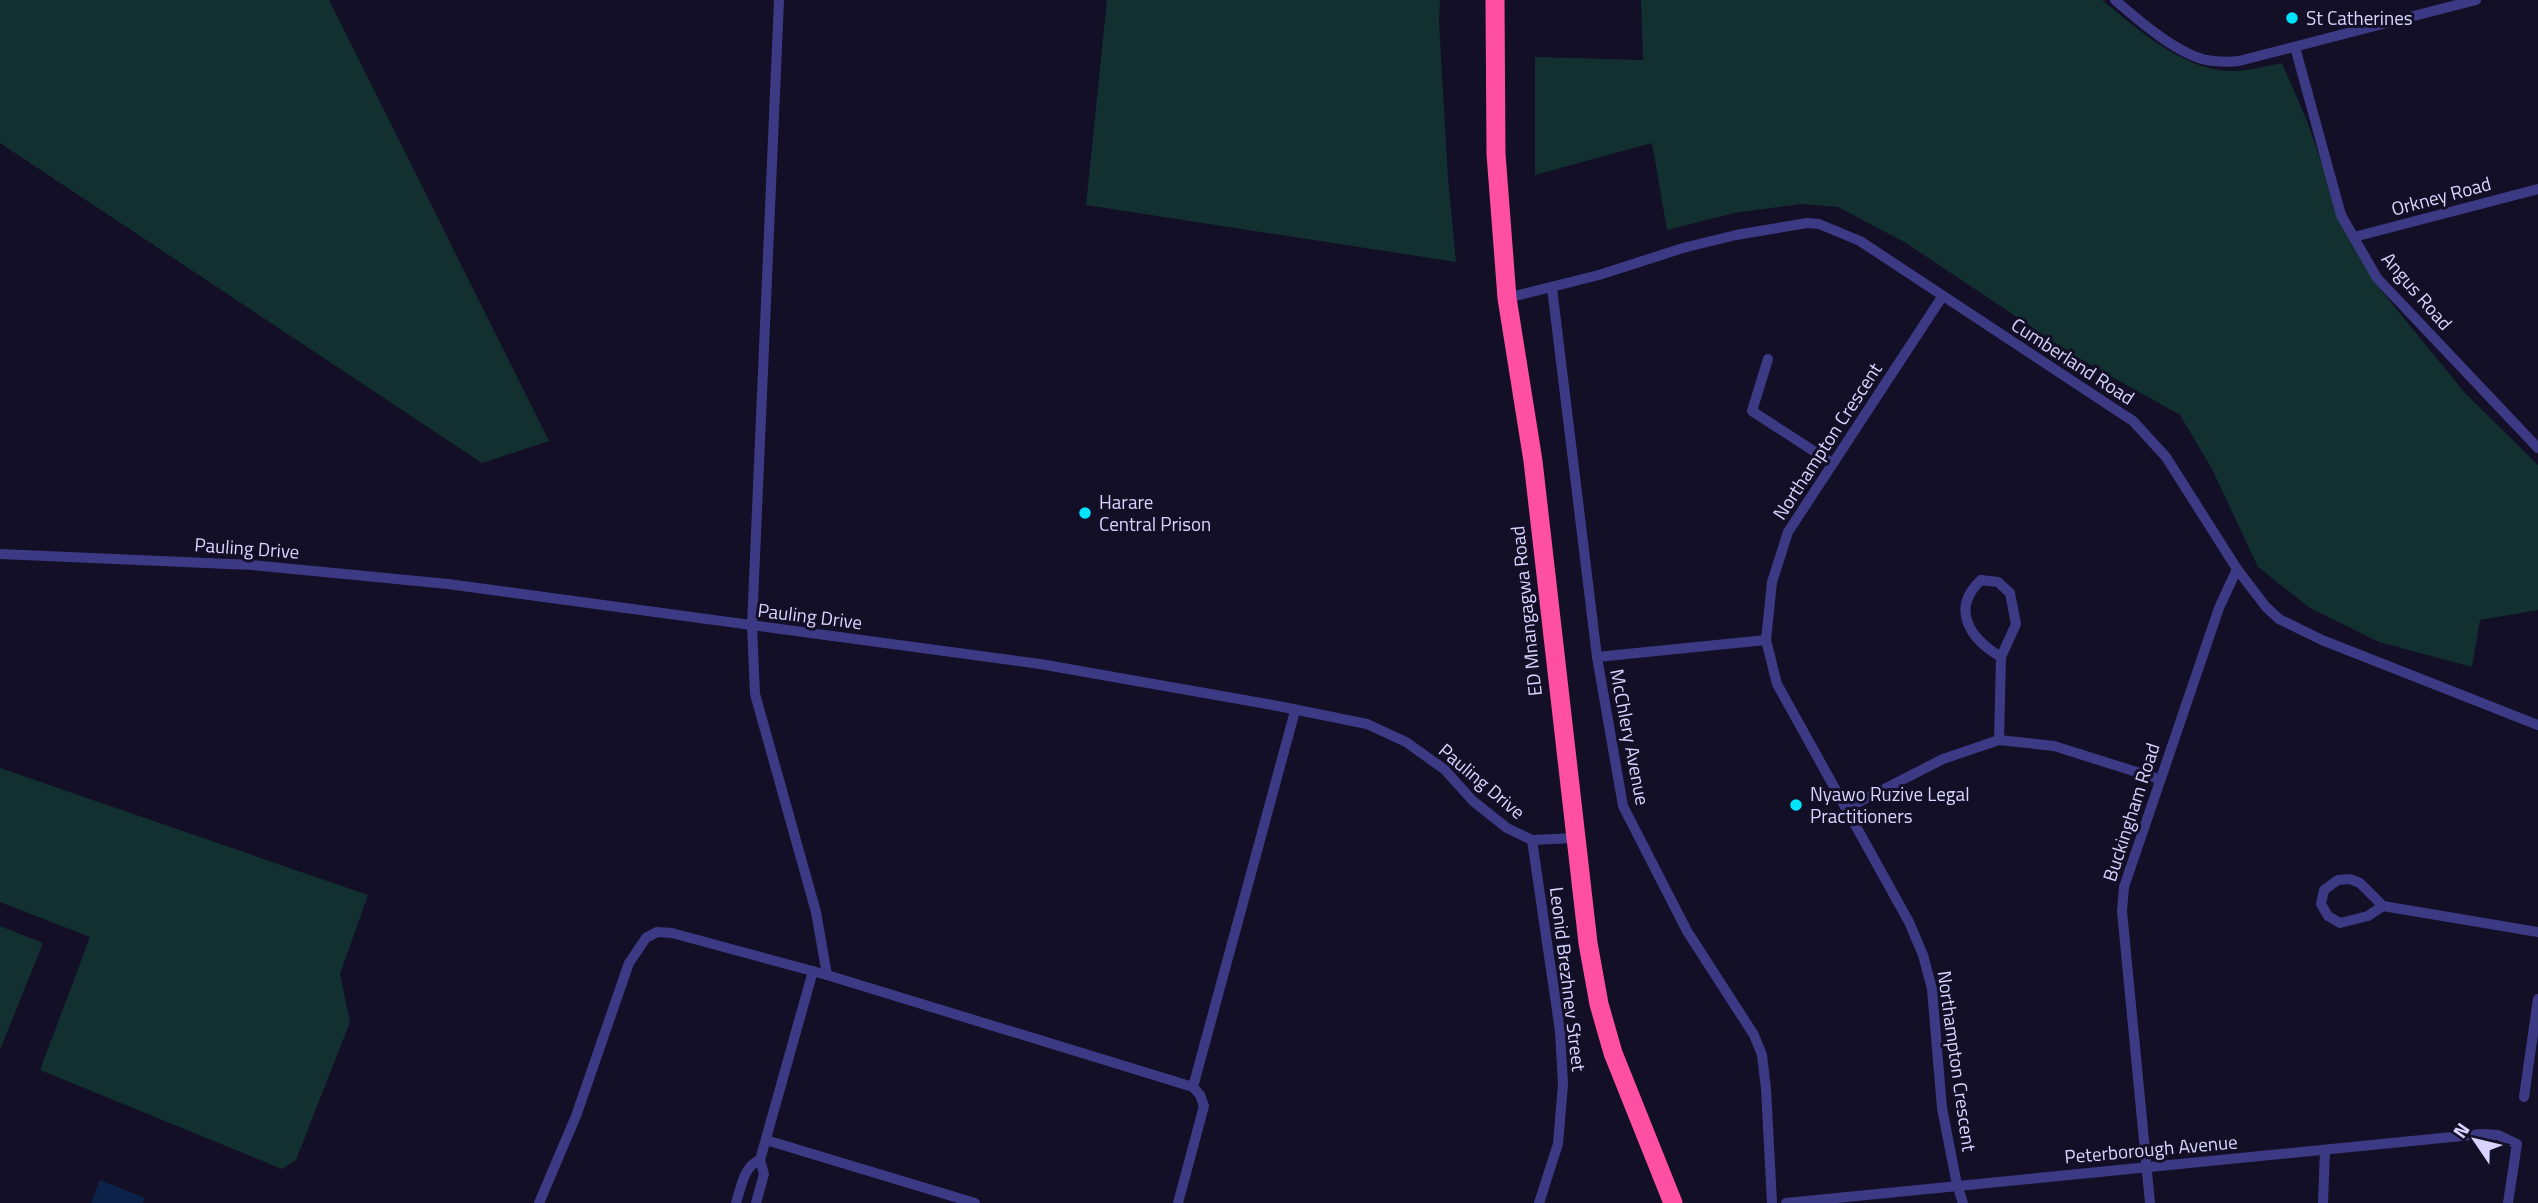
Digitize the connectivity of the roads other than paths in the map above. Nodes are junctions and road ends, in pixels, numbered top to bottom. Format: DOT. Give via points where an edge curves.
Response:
graph roads {
  1 [pos="779,0"];
  2 [pos="1495,0"];
  3 [pos="2115,0"];
  4 [pos="2476,0"];
  5 [pos="2295,47"];
  6 [pos="2538,189"];
  7 [pos="2354,237"];
  8 [pos="1552,288"];
  9 [pos="1942,297"];
  10 [pos="1507,298"];
  11 [pos="1768,359"];
  12 [pos="2538,448"];
  13 [pos="1832,463"];
  14 [pos="0,554"];
  15 [pos="2236,569"];
  16 [pos="752,626"];
  17 [pos="1766,640"];
  18 [pos="1597,657"];
  19 [pos="2001,657"];
  20 [pos="1295,711"];
  21 [pos="2538,725"];
  22 [pos="1999,740"];
  23 [pos="2159,779"];
  24 [pos="1847,808"];
  25 [pos="1574,838"];
  26 [pos="1532,840"];
  27 [pos="2384,906"];
  28 [pos="2538,932"];
  29 [pos="813,971"];
  30 [pos="827,975"];
  31 [pos="2538,999"];
  32 [pos="1193,1087"];
  33 [pos="2524,1097"];
  34 [pos="766,1140"];
  35 [pos="2325,1150"];
  36 [pos="760,1160"];
  37 [pos="2147,1168"];
  38 [pos="1957,1185"];
  39 [pos="539,1203"];
  40 [pos="736,1203"];
  41 [pos="756,1203"];
  42 [pos="975,1203"];
  43 [pos="1178,1203"];
  44 [pos="1538,1203"];
  45 [pos="1672,1203"];
  46 [pos="1772,1203"];
  47 [pos="1786,1203"];
  48 [pos="1963,1203"];
  49 [pos="2150,1203"];
  50 [pos="2323,1203"];
  51 [pos="2508,1203"];
  1 -- 16 [label="street"];
  2 -- 10 [label="highway, ED Mnangagwa Road" via="1496,154"];
  3 -- 5 [label="street" via="2144,26 2205,60 2239,61"];
  4 -- 5 [label="street"];
  5 -- 7 [label="street, Angus Road" via="2342,215"];
  6 -- 7 [label="street, Orkney Road"];
  7 -- 12 [label="street, Angus Road" via="2377,278"];
  8 -- 9 [label="street, Cumberland Road" via="1683,248 1807,223 1860,240"];
  8 -- 10 [label="street, Cumberland Road"];
  8 -- 18 [label="street, McChlery Avenue"];
  9 -- 13 [label="street, Northampton Crescent"];
  9 -- 15 [label="street, Cumberland Road" via="2141,429 2166,457"];
  10 -- 25 [label="highway, ED Mnangagwa Road" via="1533,461"];
  11 -- 13 [label="street" via="1752,411"];
  13 -- 17 [label="street, Northampton Crescent" via="1788,532 1772,582"];
  14 -- 16 [label="street, Pauling Drive" via="265,566 448,584"];
  15 -- 21 [label="street, Cumberland Road" via="2266,607 2301,632"];
  15 -- 23 [label="street, Buckingham Road"];
  16 -- 20 [label="street, Pauling Drive" via="1040,664"];
  16 -- 30 [label="street" via="755,694 816,912"];
  17 -- 18 [label="street"];
  17 -- 24 [label="street, Northampton Crescent" via="1777,684"];
  18 -- 46 [label="street, McChlery Avenue" via="1623,806 1687,931 1754,1035 1762,1055"];
  19 -- 19 [label="street" via="1975,636 1967,620 1970,591 1981,580 1998,582 2010,593 2016,624"];
  19 -- 22 [label="street"];
  20 -- 26 [label="street, Pauling Drive" via="1367,724 1406,742 1444,769 1473,801 1507,828"];
  20 -- 32 [label="street"];
  22 -- 23 [label="street" via="2054,746"];
  22 -- 24 [label="street" via="1943,760"];
  23 -- 37 [label="street, Buckingham Road" via="2124,887 2122,911"];
  24 -- 38 [label="street, Northampton Crescent" via="1909,922 1933,989 1942,1108"];
  25 -- 26 [label="street, Pauling Drive"];
  25 -- 45 [label="highway, ED Mnangagwa Road" via="1599,1004"];
  26 -- 44 [label="street, Leonid Brezhnev Street" via="1560,1031 1563,1084 1558,1144"];
  27 -- 27 [label="street" via="2368,916 2340,923 2328,916 2321,904 2324,890 2338,880 2350,879"];
  27 -- 28 [label="street"];
  29 -- 30 [label="street"];
  29 -- 34 [label="street"];
  29 -- 39 [label="street" via="672,933 657,932 646,938 629,963 576,1116"];
  30 -- 32 [label="street"];
  31 -- 33 [label="street"];
  32 -- 43 [label="street" via="1204,1106"];
  34 -- 36 [label="street"];
  34 -- 42 [label="street"];
  35 -- 37 [label="street, Peterborough Avenue"];
  35 -- 50 [label="street"];
  35 -- 51 [label="street, Peterborough Avenue" via="2498,1135 2517,1143"];
  36 -- 40 [label="street" via="745,1175"];
  36 -- 41 [label="street" via="764,1174"];
  37 -- 38 [label="street, Peterborough Avenue"];
  37 -- 49 [label="street, Buckingham Road"];
  38 -- 47 [label="street, Peterborough Avenue"];
  38 -- 48 [label="street, Northampton Crescent"];
}
